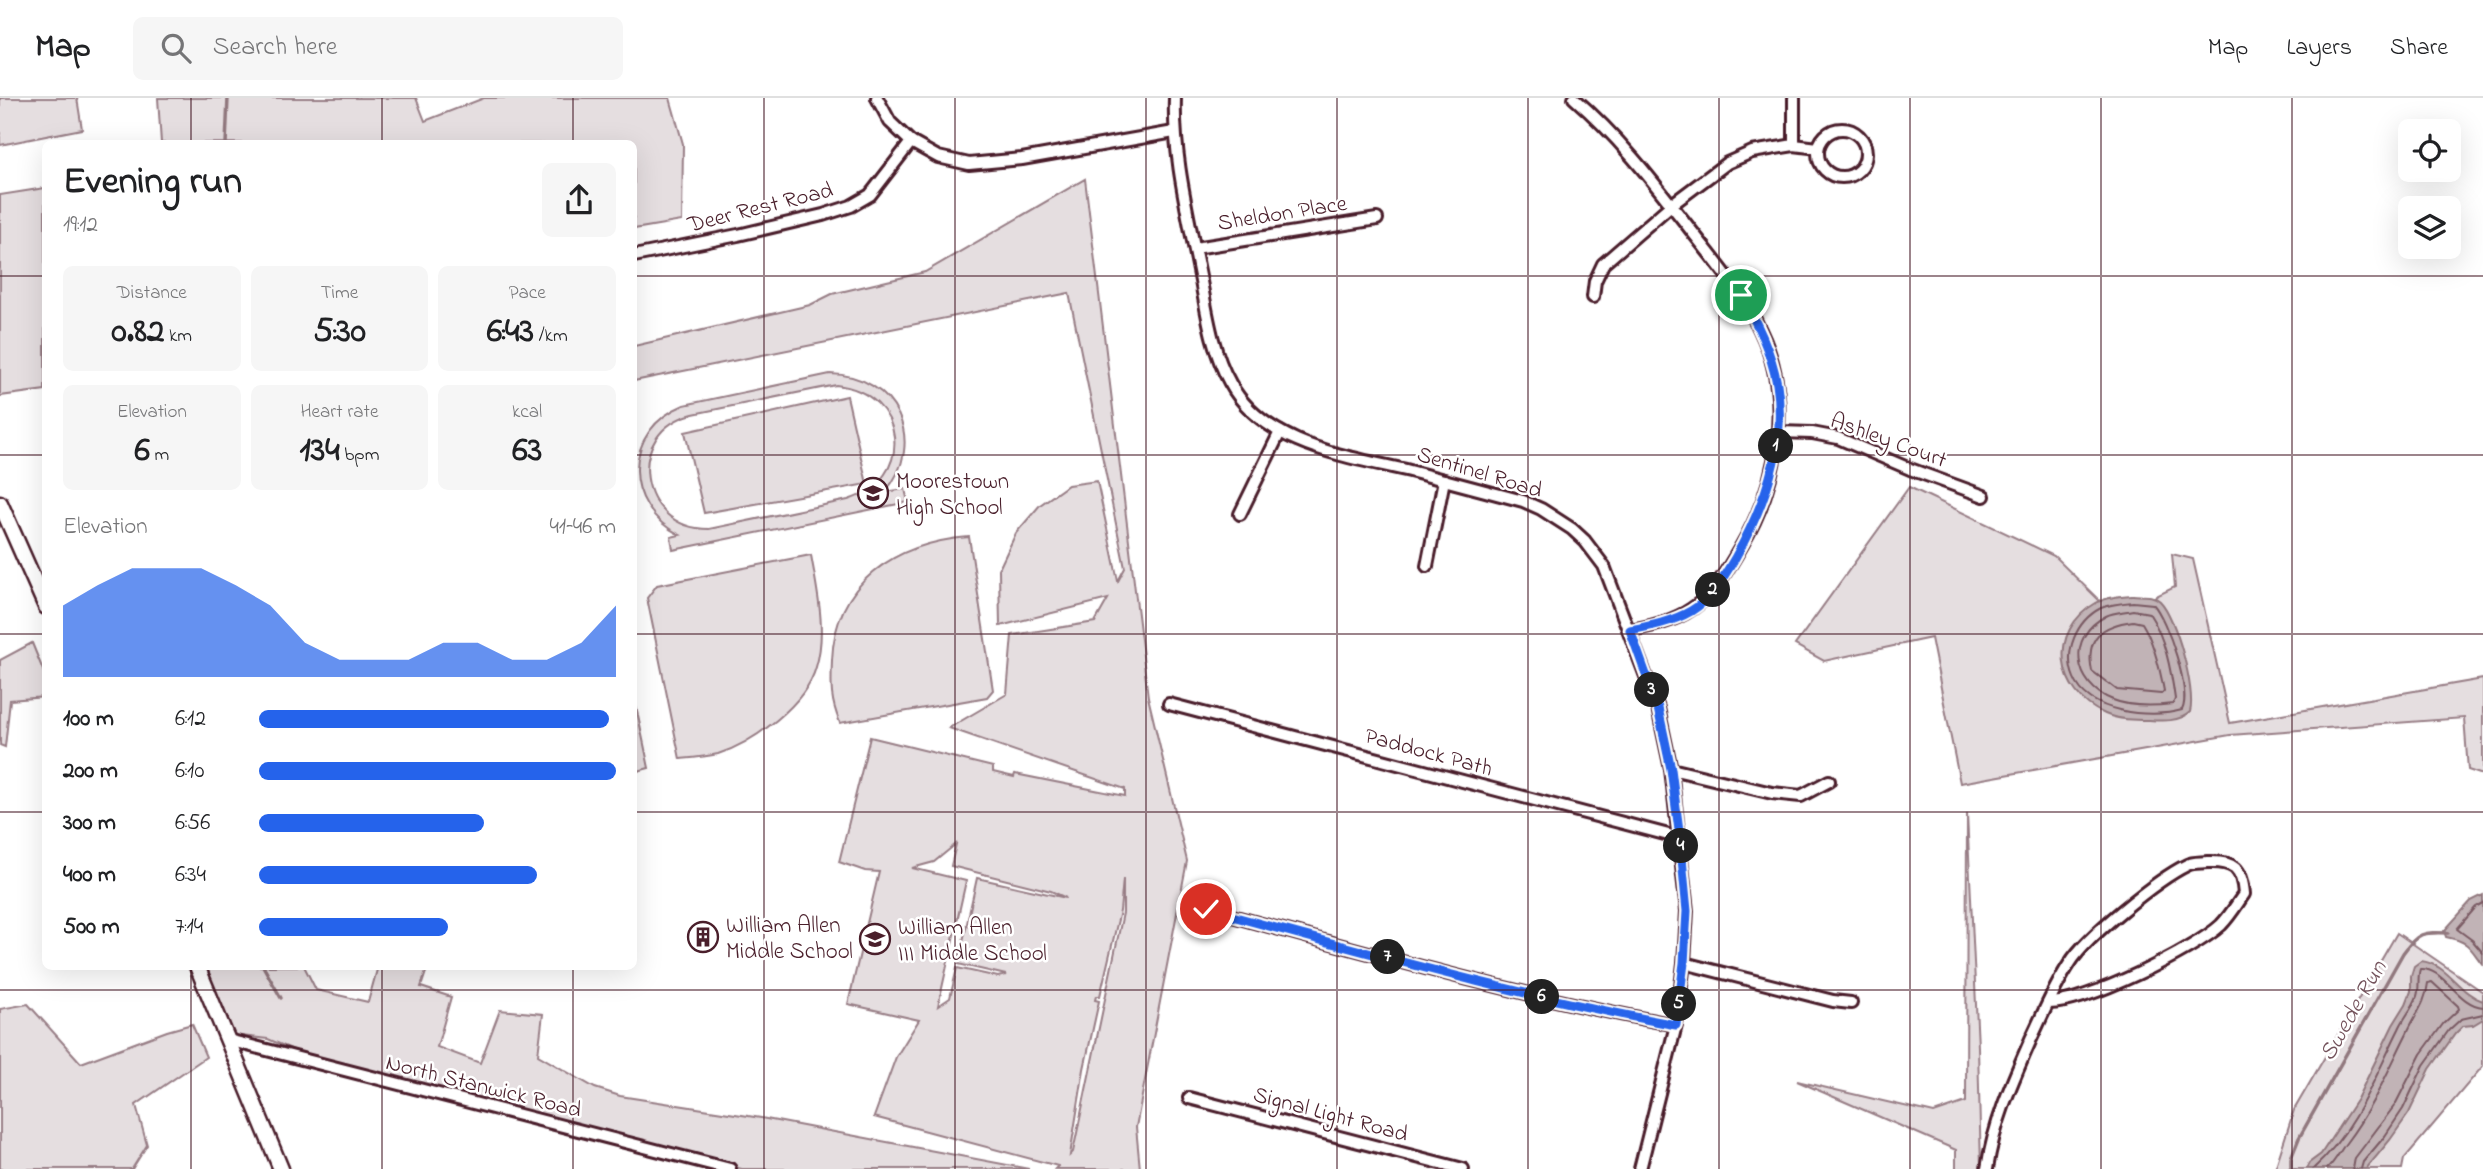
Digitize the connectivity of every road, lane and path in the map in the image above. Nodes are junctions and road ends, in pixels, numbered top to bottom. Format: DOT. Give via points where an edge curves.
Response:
graph roads {
  1 [pos="877,98"];
  2 [pos="1175,98"];
  3 [pos="1574,98"];
  4 [pos="1794,98"];
  5 [pos="1174,132"];
  6 [pos="911,142"];
  7 [pos="1794,145"];
  8 [pos="1818,148"];
  9 [pos="1671,205"];
  10 [pos="1377,219"];
  11 [pos="1195,248"];
  12 [pos="637,255"];
  13 [pos="1593,297"];
  14 [pos="1280,432"];
  15 [pos="1779,432"];
  16 [pos="1444,480"];
  17 [pos="1984,496"];
  18 [pos="0,503"];
  19 [pos="1240,514"];
  20 [pos="1427,566"];
  21 [pos="42,598"];
  22 [pos="1630,630"];
  23 [pos="1169,704"];
  24 [pos="1671,769"];
  25 [pos="1829,781"];
  26 [pos="1680,838"];
  27 [pos="1206,909"];
  28 [pos="1684,963"];
  29 [pos="199,970"];
  30 [pos="1851,1003"];
  31 [pos="2048,1003"];
  32 [pos="1676,1025"];
  33 [pos="228,1040"];
  34 [pos="1189,1098"];
  35 [pos="281,1169"];
  36 [pos="730,1169"];
  37 [pos="1463,1169"];
  38 [pos="1640,1169"];
  39 [pos="1987,1169"];
  1 -- 6 [label="street" via="890,121"];
  2 -- 5 [label="street, Sentinel Road"];
  3 -- 9 [label="street" via="1628,150"];
  4 -- 7 [label="street"];
  5 -- 6 [label="street" via="969,164 938,157"];
  5 -- 11 [label="street, Sentinel Road"];
  6 -- 12 [label="street, Deer Rest Road" via="870,195 850,206"];
  7 -- 8 [label="street"];
  7 -- 9 [label="street" via="1752,152 1727,163"];
  8 -- 8 [label="street" via="1820,163 1838,176 1859,170 1866,157 1864,142 1846,129 1832,131"];
  9 -- 13 [label="street" via="1603,264"];
  9 -- 15 [label="street" via="1741,295 1760,329 1777,385"];
  10 -- 11 [label="street, Sheldon Place"];
  11 -- 14 [label="street, Sentinel Road" via="1222,367 1252,412"];
  14 -- 16 [label="street, Sentinel Road" via="1335,453"];
  14 -- 19 [label="street"];
  15 -- 17 [label="street, Ashley Court" via="1838,438"];
  15 -- 22 [label="street" via="1763,500 1727,572 1692,611"];
  16 -- 20 [label="street"];
  16 -- 22 [label="street, Sentinel Road" via="1522,501 1572,529 1604,566"];
  18 -- 21 [label="main road"];
  22 -- 24 [label="street, Sentinel Road" via="1658,708"];
  23 -- 26 [label="street, Paddock Path"];
  24 -- 25 [label="street" via="1801,796"];
  24 -- 26 [label="street, Sentinel Road"];
  26 -- 28 [label="street, Sentinel Road" via="1687,911"];
  27 -- 32 [label="street" via="1589,1009"];
  28 -- 30 [label="street"];
  28 -- 32 [label="street, Sentinel Road"];
  29 -- 33 [label="main road"];
  31 -- 31 [label="street" via="2086,996 2195,944 2221,924 2244,894 2243,877 2222,862 2189,863 2088,940"];
  31 -- 39 [label="street" via="2005,1097"];
  32 -- 38 [label="street, Sentinel Road"];
  33 -- 35 [label="main road"];
  33 -- 36 [label="street, North Stanwick Road"];
  34 -- 37 [label="street, Signal Light Road"];
}
